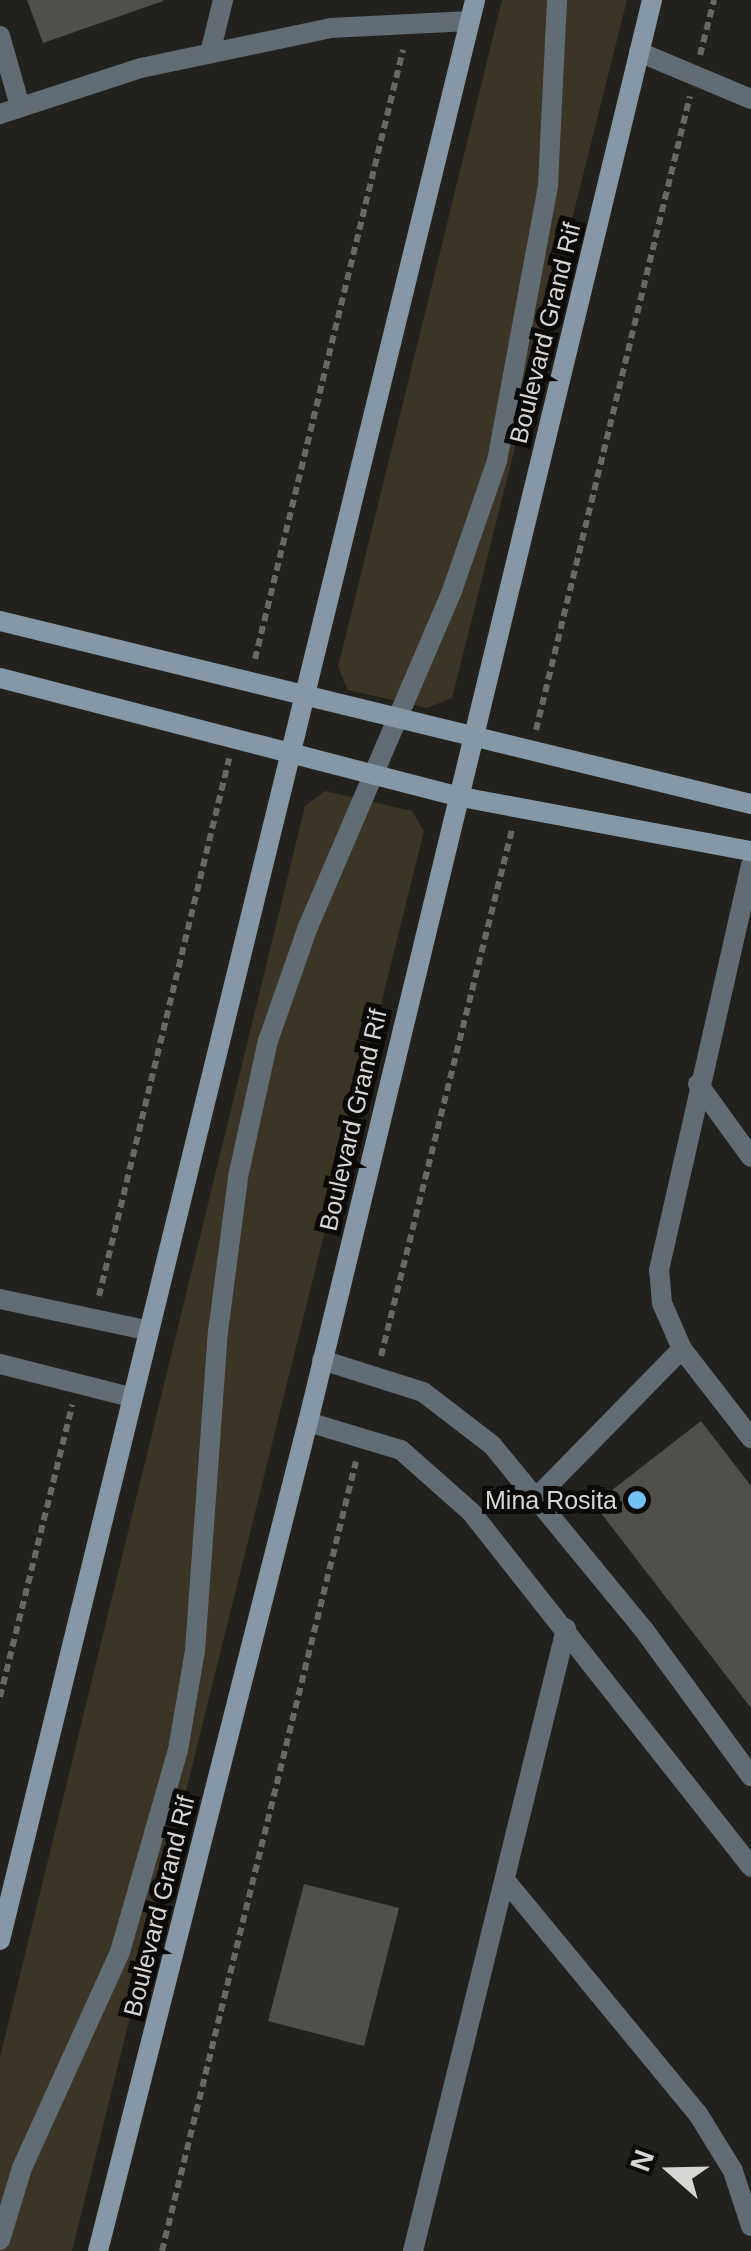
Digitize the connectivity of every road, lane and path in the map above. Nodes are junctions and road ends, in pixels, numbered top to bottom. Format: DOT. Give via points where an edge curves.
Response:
graph roads {
  1 [pos="222,0"];
  2 [pos="475,0"];
  3 [pos="558,0"];
  4 [pos="652,0"];
  5 [pos="714,0"];
  6 [pos="470,22"];
  7 [pos="410,23"];
  8 [pos="0,36"];
  9 [pos="639,52"];
  10 [pos="210,53"];
  11 [pos="696,71"];
  12 [pos="751,99"];
  13 [pos="10,110"];
  14 [pos="0,622"];
  15 [pos="1,682"];
  16 [pos="249,684"];
  17 [pos="308,698"];
  18 [pos="398,722"];
  19 [pos="470,740"];
  20 [pos="234,741"];
  21 [pos="530,754"];
  22 [pos="293,757"];
  23 [pos="372,776"];
  24 [pos="456,796"];
  25 [pos="751,804"];
  26 [pos="517,807"];
  27 [pos="751,851"];
  28 [pos="751,865"];
  29 [pos="698,1084"];
  30 [pos="751,1157"];
  31 [pos="0,1299"];
  32 [pos="94,1319"];
  33 [pos="146,1330"];
  34 [pos="682,1349"];
  35 [pos="322,1360"];
  36 [pos="0,1364"];
  37 [pos="377,1373"];
  38 [pos="77,1384"];
  39 [pos="130,1397"];
  40 [pos="308,1422"];
  41 [pos="362,1434"];
  42 [pos="751,1438"];
  43 [pos="538,1496"];
  44 [pos="566,1629"];
  45 [pos="0,1697"];
  46 [pos="751,1776"];
  47 [pos="751,1867"];
  48 [pos="504,1880"];
  49 [pos="0,1940"];
  50 [pos="751,2226"];
  51 [pos="0,2240"];
  52 [pos="98,2251"];
  53 [pos="162,2251"];
  54 [pos="413,2251"];
  1 -- 10 [label="street"];
  2 -- 6 [label="street"];
  3 -- 18 [label="street" via="548,184 522,355 497,461"];
  4 -- 9 [label="street, Boulevard Grand Rif"];
  5 -- 11 [label="path"];
  6 -- 7 [label="street"];
  6 -- 17 [label="street"];
  7 -- 10 [label="street" via="330,28"];
  7 -- 16 [label="path"];
  8 -- 13 [label="street"];
  9 -- 11 [label="street"];
  9 -- 19 [label="street, Boulevard Grand Rif"];
  10 -- 13 [label="street"];
  11 -- 12 [label="street"];
  11 -- 21 [label="path"];
  14 -- 16 [label="street"];
  15 -- 20 [label="street"];
  16 -- 17 [label="street"];
  17 -- 18 [label="street"];
  17 -- 22 [label="street"];
  18 -- 19 [label="street"];
  18 -- 23 [label="street"];
  19 -- 21 [label="street"];
  19 -- 24 [label="street, Boulevard Grand Rif"];
  20 -- 22 [label="street"];
  20 -- 32 [label="path"];
  21 -- 25 [label="street"];
  22 -- 23 [label="street"];
  22 -- 33 [label="street"];
  23 -- 24 [label="street"];
  23 -- 51 [label="street" via="268,1041 238,1177 218,1332 195,1650 178,1750 120,1952 22,2168"];
  24 -- 26 [label="street"];
  24 -- 35 [label="street, Boulevard Grand Rif"];
  26 -- 27 [label="street"];
  26 -- 37 [label="path"];
  28 -- 29 [label="street"];
  29 -- 30 [label="street"];
  29 -- 34 [label="street" via="659,1270 662,1303"];
  31 -- 32 [label="street"];
  32 -- 33 [label="street"];
  33 -- 39 [label="street"];
  34 -- 42 [label="street"];
  34 -- 43 [label="street"];
  35 -- 37 [label="street"];
  35 -- 40 [label="street, Boulevard Grand Rif"];
  36 -- 38 [label="street"];
  37 -- 43 [label="street" via="463,1418"];
  38 -- 39 [label="street"];
  38 -- 45 [label="path"];
  39 -- 49 [label="street"];
  40 -- 41 [label="street"];
  40 -- 52 [label="street, Boulevard Grand Rif"];
  41 -- 44 [label="street" via="400,1450 443,1485"];
  41 -- 53 [label="path"];
  43 -- 46 [label="street"];
  44 -- 47 [label="street"];
  44 -- 48 [label="street"];
  48 -- 50 [label="street" via="698,2114 733,2171"];
  48 -- 54 [label="street"];
}
